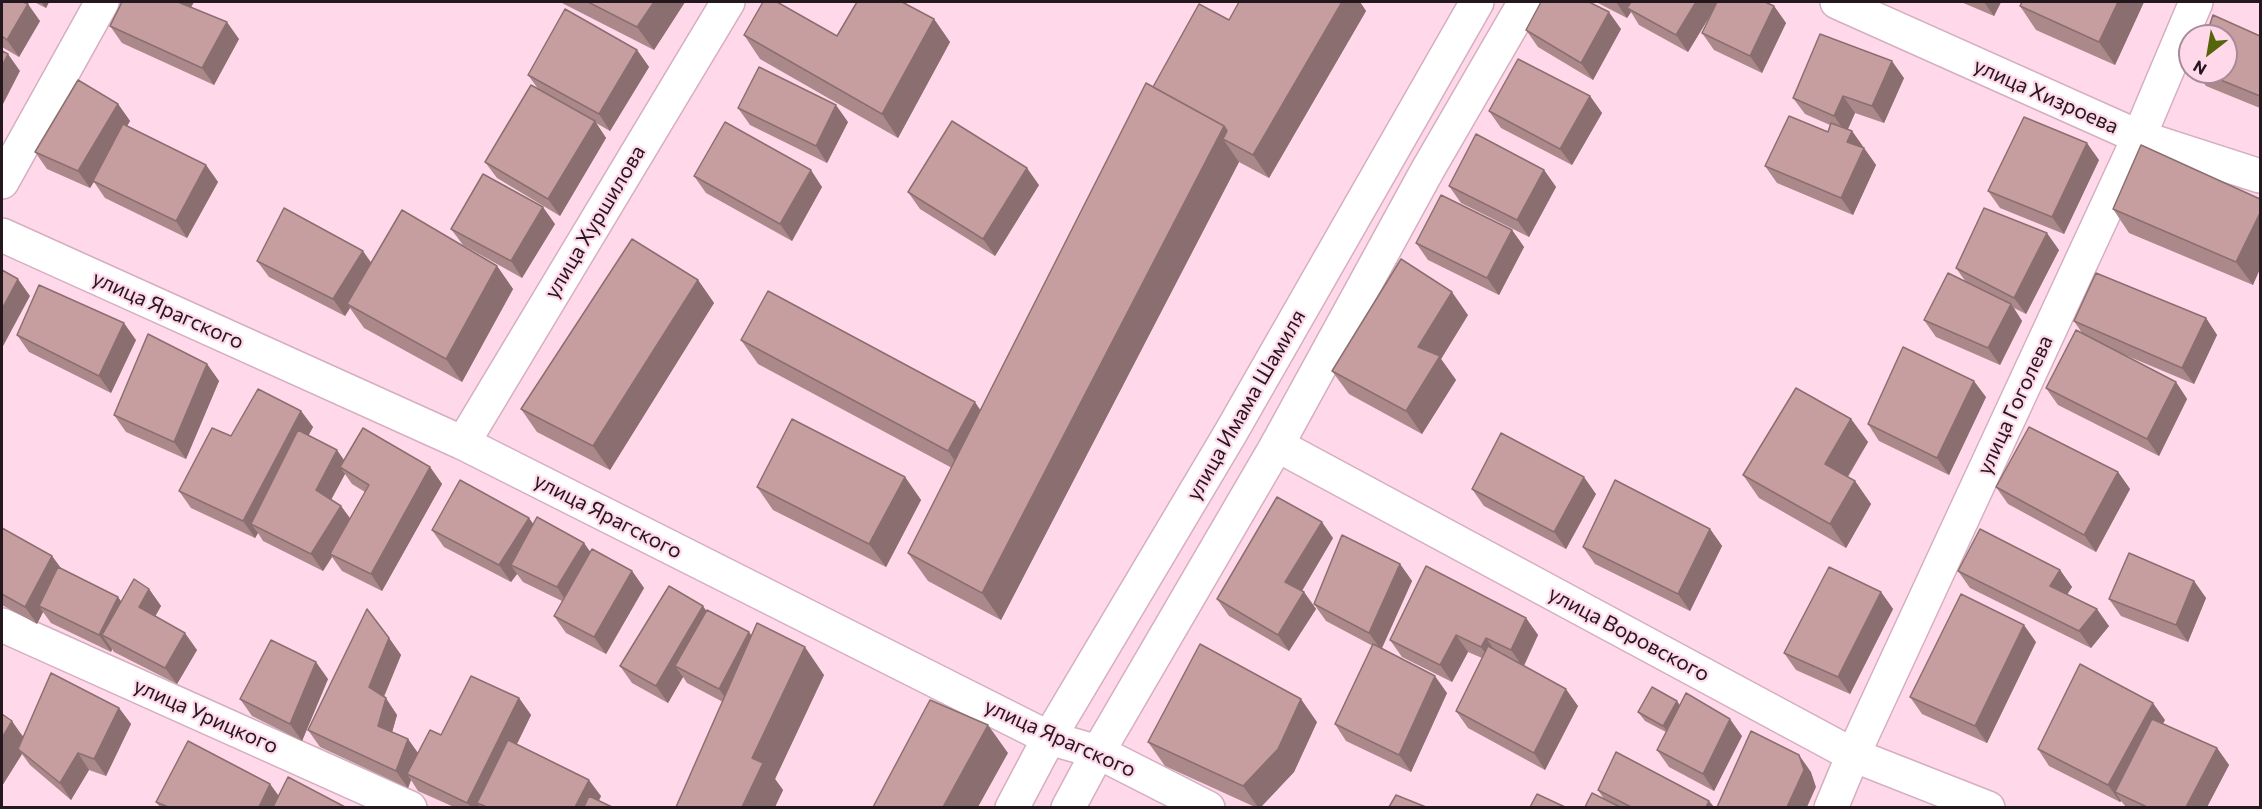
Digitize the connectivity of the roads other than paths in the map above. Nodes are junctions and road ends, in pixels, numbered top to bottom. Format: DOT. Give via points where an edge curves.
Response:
graph roads {
  1 [pos="102,2"];
  2 [pos="728,2"];
  3 [pos="1477,2"];
  4 [pos="1525,2"];
  5 [pos="1837,2"];
  6 [pos="2196,2"];
  7 [pos="2139,137"];
  8 [pos="2260,176"];
  9 [pos="2,182"];
  10 [pos="2,235"];
  11 [pos="463,443"];
  12 [pos="1277,445"];
  13 [pos="2,625"];
  14 [pos="1049,738"];
  15 [pos="1098,752"];
  16 [pos="1853,755"];
  17 [pos="410,807"];
  18 [pos="1012,807"];
  19 [pos="1068,807"];
  20 [pos="1209,807"];
  21 [pos="1831,807"];
  22 [pos="1988,807"];
  1 -- 9 [label="street"];
  2 -- 11 [label="street, улица Хуршилова"];
  3 -- 14 [label="street, улица Имама Шамиля" via="1230,434"];
  4 -- 12 [label="street, улица Имама Шамиля"];
  5 -- 7 [label="street, улица Хизроева"];
  6 -- 7 [label="street, улица Гоголева"];
  7 -- 8 [label="street, улица Хизроева"];
  7 -- 16 [label="street, улица Гоголева"];
  10 -- 11 [label="street, улица Ярагского"];
  11 -- 14 [label="street, улица Ярагского"];
  12 -- 15 [label="street, улица Имама Шамиля"];
  12 -- 16 [label="street, улица Воровского"];
  13 -- 17 [label="street, улица Урицкого"];
  14 -- 15 [label="street, улица Ярагского"];
  14 -- 18 [label="street, улица Имама Шамиля"];
  15 -- 19 [label="street, улица Имама Шамиля"];
  15 -- 20 [label="street, улица Ярагского"];
  16 -- 21 [label="street, улица Гоголева"];
  16 -- 22 [label="street, улица Воровского"];
}
